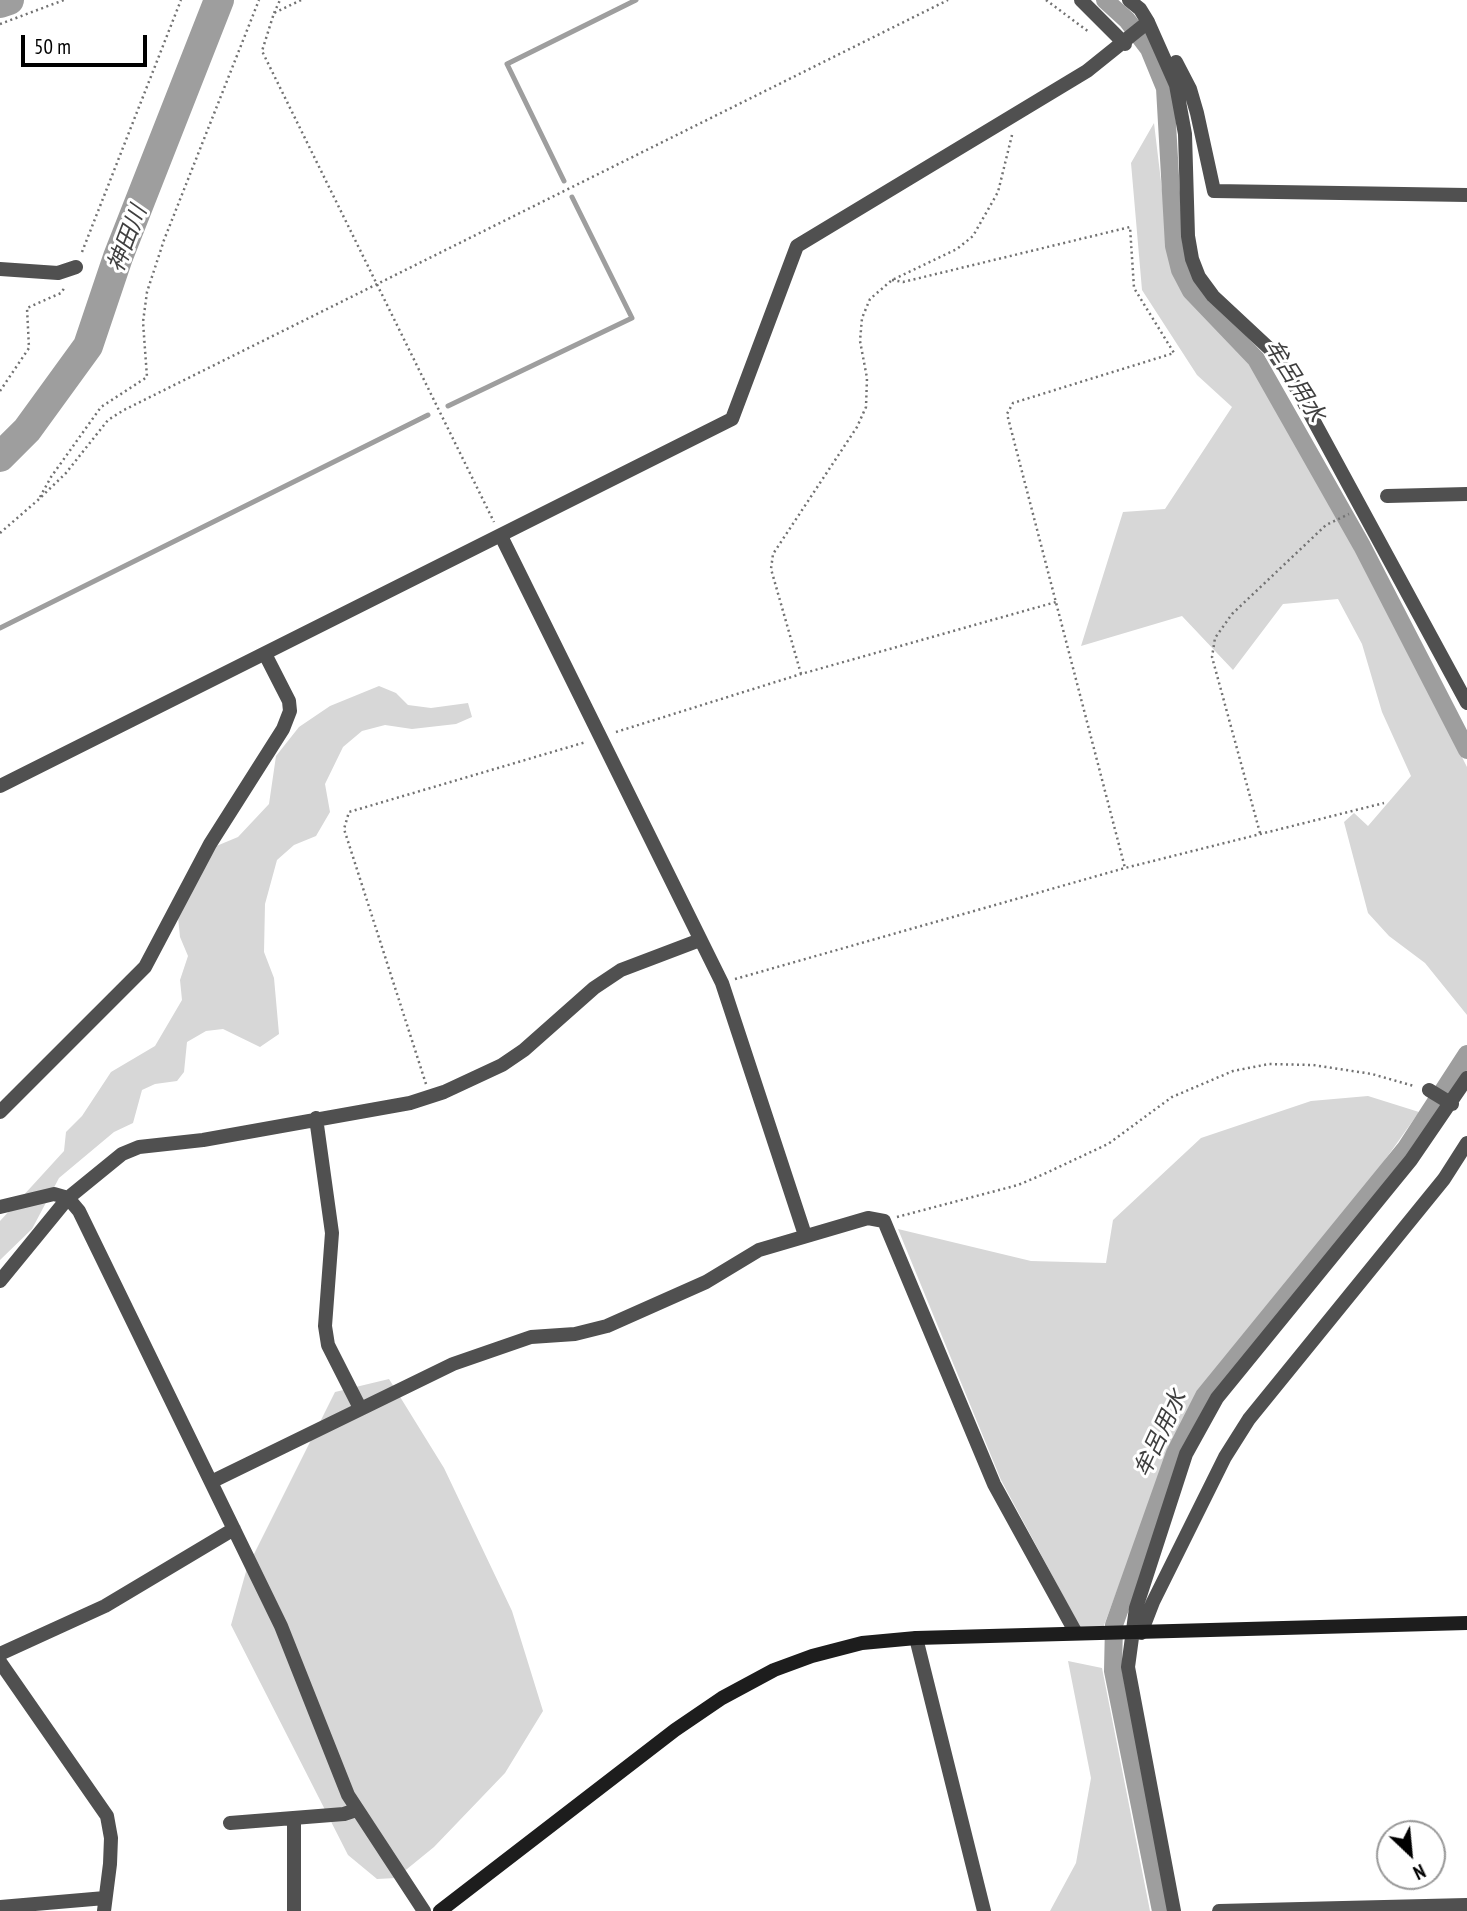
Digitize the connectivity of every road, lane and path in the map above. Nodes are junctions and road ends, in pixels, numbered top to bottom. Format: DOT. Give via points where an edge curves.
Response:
graph roads {
  1 [pos="64,0"];
  2 [pos="181,0"];
  3 [pos="259,0"];
  4 [pos="281,0"];
  5 [pos="302,0"];
  6 [pos="948,0"];
  7 [pos="1046,0"];
  8 [pos="1080,0"];
  9 [pos="1136,3"];
  10 [pos="274,13"];
  11 [pos="0,24"];
  12 [pos="1145,25"];
  13 [pos="1091,33"];
  14 [pos="1127,42"];
  15 [pos="1166,56"];
  16 [pos="1010,119"];
  17 [pos="1467,195"];
  18 [pos="76,267"];
  19 [pos="0,269"];
  20 [pos="892,280"];
  21 [pos="375,286"];
  22 [pos="0,391"];
  23 [pos="1467,494"];
  24 [pos="1387,496"];
  25 [pos="38,500"];
  26 [pos="1340,518"];
  27 [pos="0,533"];
  28 [pos="501,536"];
  29 [pos="265,654"];
  30 [pos="802,674"];
  31 [pos="1467,703"];
  32 [pos="0,786"];
  33 [pos="1384,803"];
  34 [pos="1261,834"];
  35 [pos="1125,868"];
  36 [pos="700,940"];
  37 [pos="722,983"];
  38 [pos="1467,1078"];
  39 [pos="1429,1090"];
  40 [pos="1449,1102"];
  41 [pos="0,1112"];
  42 [pos="316,1118"];
  43 [pos="1467,1143"];
  44 [pos="68,1198"];
  45 [pos="0,1207"];
  46 [pos="884,1221"];
  47 [pos="805,1235"];
  48 [pos="0,1281"];
  49 [pos="359,1408"];
  50 [pos="211,1482"];
  51 [pos="234,1529"];
  52 [pos="1467,1623"];
  53 [pos="1076,1633"];
  54 [pos="1132,1633"];
  55 [pos="916,1638"];
  56 [pos="0,1654"];
  57 [pos="0,1662"];
  58 [pos="356,1810"];
  59 [pos="294,1818"];
  60 [pos="230,1823"];
  61 [pos="105,1905"];
  62 [pos="1467,1905"];
  63 [pos="0,1907"];
  64 [pos="294,1911"];
  65 [pos="424,1911"];
  66 [pos="440,1911"];
  67 [pos="984,1911"];
  68 [pos="1174,1911"];
  69 [pos="1219,1911"];
  1 -- 11 [label="path"];
  2 -- 18 [label="path"];
  3 -- 25 [label="path" via="147,292 143,322 147,377 101,407"];
  4 -- 10 [label="path"];
  5 -- 10 [label="path"];
  6 -- 21 [label="path"];
  7 -- 13 [label="path"];
  8 -- 14 [label="street"];
  9 -- 12 [label="street"];
  10 -- 21 [label="path" via="262,51"];
  12 -- 14 [label="street"];
  12 -- 15 [label="street"];
  14 -- 16 [label="street"];
  15 -- 17 [label="street" via="1175,62 1190,89 1214,191"];
  15 -- 31 [label="street" via="1185,134 1188,236 1199,277 1272,351 1290,377"];
  16 -- 20 [label="path" via="1013,132 998,192 973,236 957,249"];
  16 -- 28 [label="street" via="797,246 732,419"];
  18 -- 19 [label="street" via="58,273"];
  18 -- 22 [label="path" via="61,293 27,308 29,348"];
  20 -- 30 [label="path" via="870,299 862,318 866,407 773,554 771,569"];
  20 -- 35 [label="path" via="903,282 1130,227 1135,288 1174,353 1013,403 1007,414"];
  21 -- 25 [label="path" via="108,420"];
  21 -- 28 [label="path"];
  23 -- 24 [label="street"];
  25 -- 27 [label="path"];
  26 -- 34 [label="path" via="1326,525 1232,614 1215,638 1212,657"];
  28 -- 29 [label="street"];
  28 -- 36 [label="street"];
  29 -- 32 [label="street"];
  29 -- 41 [label="street" via="289,701 284,729 210,844 145,967"];
  33 -- 34 [label="path"];
  34 -- 35 [label="path"];
  35 -- 37 [label="path"];
  36 -- 37 [label="street"];
  36 -- 42 [label="street" via="621,970 524,1051 444,1092 410,1103"];
  37 -- 47 [label="street"];
  38 -- 40 [label="street"];
  39 -- 40 [label="street"];
  39 -- 46 [label="path" via="1372,1074 1313,1065 1269,1064 1233,1072 1172,1097 1108,1144 1044,1174"];
  40 -- 54 [label="street" via="1205,1416 1186,1454"];
  42 -- 44 [label="street" via="139,1147 122,1154"];
  42 -- 49 [label="street" via="332,1233 325,1326 328,1345"];
  43 -- 54 [label="street" via="1444,1179 1249,1419 1225,1457 1153,1602"];
  44 -- 45 [label="street" via="54,1194"];
  44 -- 48 [label="street"];
  44 -- 50 [label="street" via="79,1211"];
  46 -- 47 [label="street" via="868,1218"];
  46 -- 53 [label="street" via="994,1484"];
  47 -- 49 [label="street" via="759,1250 706,1282 607,1326 507,1343"];
  49 -- 50 [label="street"];
  50 -- 51 [label="street"];
  51 -- 56 [label="street" via="105,1606"];
  51 -- 58 [label="street" via="304,1677"];
  52 -- 54 [label="street"];
  53 -- 54 [label="street"];
  53 -- 55 [label="street"];
  54 -- 68 [label="street" via="1128,1667"];
  55 -- 66 [label="street" via="862,1643 812,1656 774,1670 723,1698"];
  55 -- 67 [label="street"];
  57 -- 61 [label="street" via="107,1816 111,1838"];
  58 -- 59 [label="street"];
  58 -- 65 [label="street"];
  59 -- 60 [label="street"];
  59 -- 64 [label="street"];
  61 -- 63 [label="street"];
  62 -- 69 [label="street"];
}
